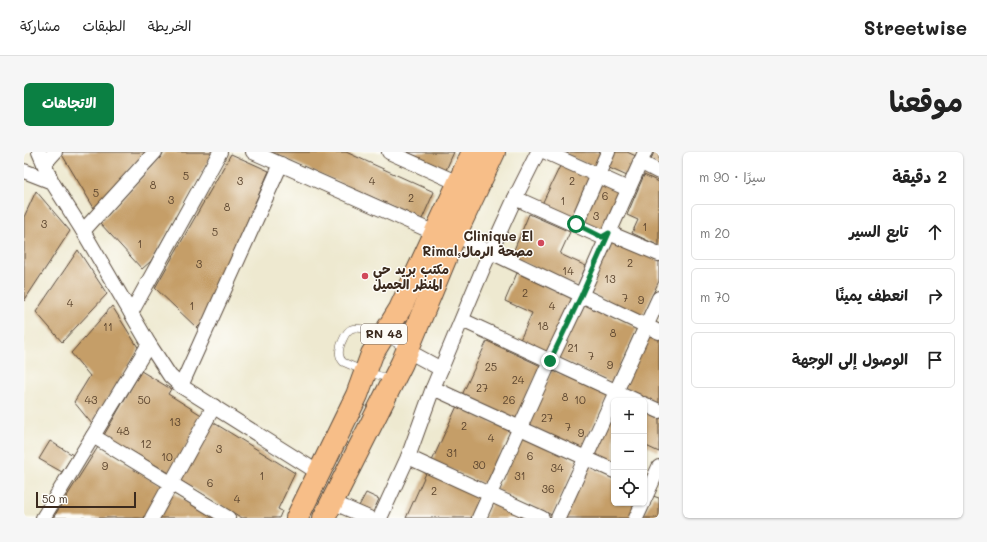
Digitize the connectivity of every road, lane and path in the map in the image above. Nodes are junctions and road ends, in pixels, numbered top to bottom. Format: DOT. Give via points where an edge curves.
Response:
graph roads {
  1 [pos="55,152"];
  2 [pos="155,152"];
  3 [pos="220,152"];
  4 [pos="253,152"];
  5 [pos="389,152"];
  6 [pos="473,152"];
  7 [pos="494,152"];
  8 [pos="538,152"];
  9 [pos="546,152"];
  10 [pos="608,152"];
  11 [pos="642,155"];
  12 [pos="42,158"];
  13 [pos="281,164"];
  14 [pos="24,171"];
  15 [pos="659,172"];
  16 [pos="598,176"];
  17 [pos="52,182"];
  18 [pos="458,183"];
  19 [pos="628,189"];
  20 [pos="515,198"];
  21 [pos="576,224"];
  22 [pos="83,231"];
  23 [pos="609,233"];
  24 [pos="445,234"];
  25 [pos="490,252"];
  26 [pos="659,254"];
  27 [pos="581,296"];
  28 [pos="659,298"];
  29 [pos="132,313"];
  30 [pos="462,320"];
  31 [pos="646,326"];
  32 [pos="659,332"];
  33 [pos="382,336"];
  34 [pos="149,344"];
  35 [pos="408,351"];
  36 [pos="550,361"];
  37 [pos="441,369"];
  38 [pos="366,372"];
  39 [pos="394,380"];
  40 [pos="181,386"];
  41 [pos="433,388"];
  42 [pos="615,391"];
  43 [pos="630,398"];
  44 [pos="647,405"];
  45 [pos="214,406"];
  46 [pos="659,411"];
  47 [pos="520,428"];
  48 [pos="93,436"];
  49 [pos="408,457"];
  50 [pos="585,458"];
  51 [pos="659,467"];
  52 [pos="612,470"];
  53 [pos="319,473"];
  54 [pos="171,484"];
  55 [pos="651,487"];
  56 [pos="490,495"];
  57 [pos="642,506"];
  58 [pos="328,510"];
  59 [pos="43,518"];
  60 [pos="152,518"];
  61 [pos="228,518"];
  62 [pos="297,518"];
  63 [pos="369,518"];
  64 [pos="380,518"];
  65 [pos="479,518"];
  66 [pos="542,518"];
  67 [pos="558,518"];
  68 [pos="636,518"];
  1 -- 12 [label="street"];
  2 -- 22 [label="street"];
  3 -- 29 [label="street"];
  4 -- 13 [label="street"];
  5 -- 18 [label="street"];
  6 -- 18 [label="main road, RN 48"];
  7 -- 24 [label="main road, RN 48"];
  8 -- 20 [label="street"];
  9 -- 16 [label="street"];
  10 -- 16 [label="street"];
  11 -- 15 [label="street"];
  11 -- 19 [label="street"];
  12 -- 17 [label="street"];
  13 -- 24 [label="street"];
  13 -- 40 [label="street"];
  14 -- 17 [label="street"];
  16 -- 19 [label="street"];
  16 -- 21 [label="street"];
  17 -- 22 [label="street"];
  18 -- 24 [label="main road, RN 48"];
  19 -- 23 [label="street"];
  20 -- 21 [label="street"];
  20 -- 25 [label="street"];
  21 -- 23 [label="street" via="602,237"];
  22 -- 29 [label="street"];
  23 -- 26 [label="street"];
  23 -- 27 [label="street"];
  24 -- 25 [label="street"];
  24 -- 33 [label="main road, RN 48"];
  24 -- 35 [label="main road, RN 48"];
  25 -- 27 [label="street"];
  25 -- 30 [label="street"];
  27 -- 31 [label="street"];
  27 -- 36 [label="street"];
  28 -- 31 [label="street"];
  29 -- 34 [label="street"];
  30 -- 36 [label="street"];
  30 -- 37 [label="street"];
  31 -- 32 [label="street"];
  31 -- 42 [label="street"];
  33 -- 35 [label="lane"];
  33 -- 38 [label="main road, RN 48"];
  33 -- 38 [label="lane" via="358,328 345,335 339,351 340,358"];
  34 -- 40 [label="street" via="170,376"];
  34 -- 48 [label="street"];
  35 -- 37 [label="street"];
  35 -- 39 [label="main road, RN 48"];
  36 -- 42 [label="street"];
  36 -- 47 [label="street"];
  37 -- 41 [label="street"];
  38 -- 39 [label="lane"];
  38 -- 53 [label="main road, RN 48"];
  39 -- 58 [label="main road, RN 48"];
  40 -- 45 [label="street"];
  41 -- 47 [label="street"];
  41 -- 49 [label="street"];
  42 -- 43 [label="street"];
  42 -- 50 [label="street"];
  44 -- 46 [label="street"];
  45 -- 53 [label="street"];
  45 -- 54 [label="street"];
  47 -- 50 [label="street"];
  47 -- 56 [label="street"];
  48 -- 54 [label="street"];
  48 -- 59 [label="street"];
  49 -- 56 [label="street"];
  49 -- 64 [label="street"];
  50 -- 52 [label="street"];
  50 -- 67 [label="street"];
  51 -- 55 [label="street"];
  53 -- 62 [label="main road, RN 48"];
  54 -- 60 [label="street"];
  54 -- 61 [label="street"];
  56 -- 65 [label="street"];
  56 -- 66 [label="street"];
  57 -- 68 [label="street"];
  58 -- 63 [label="street"];
}
